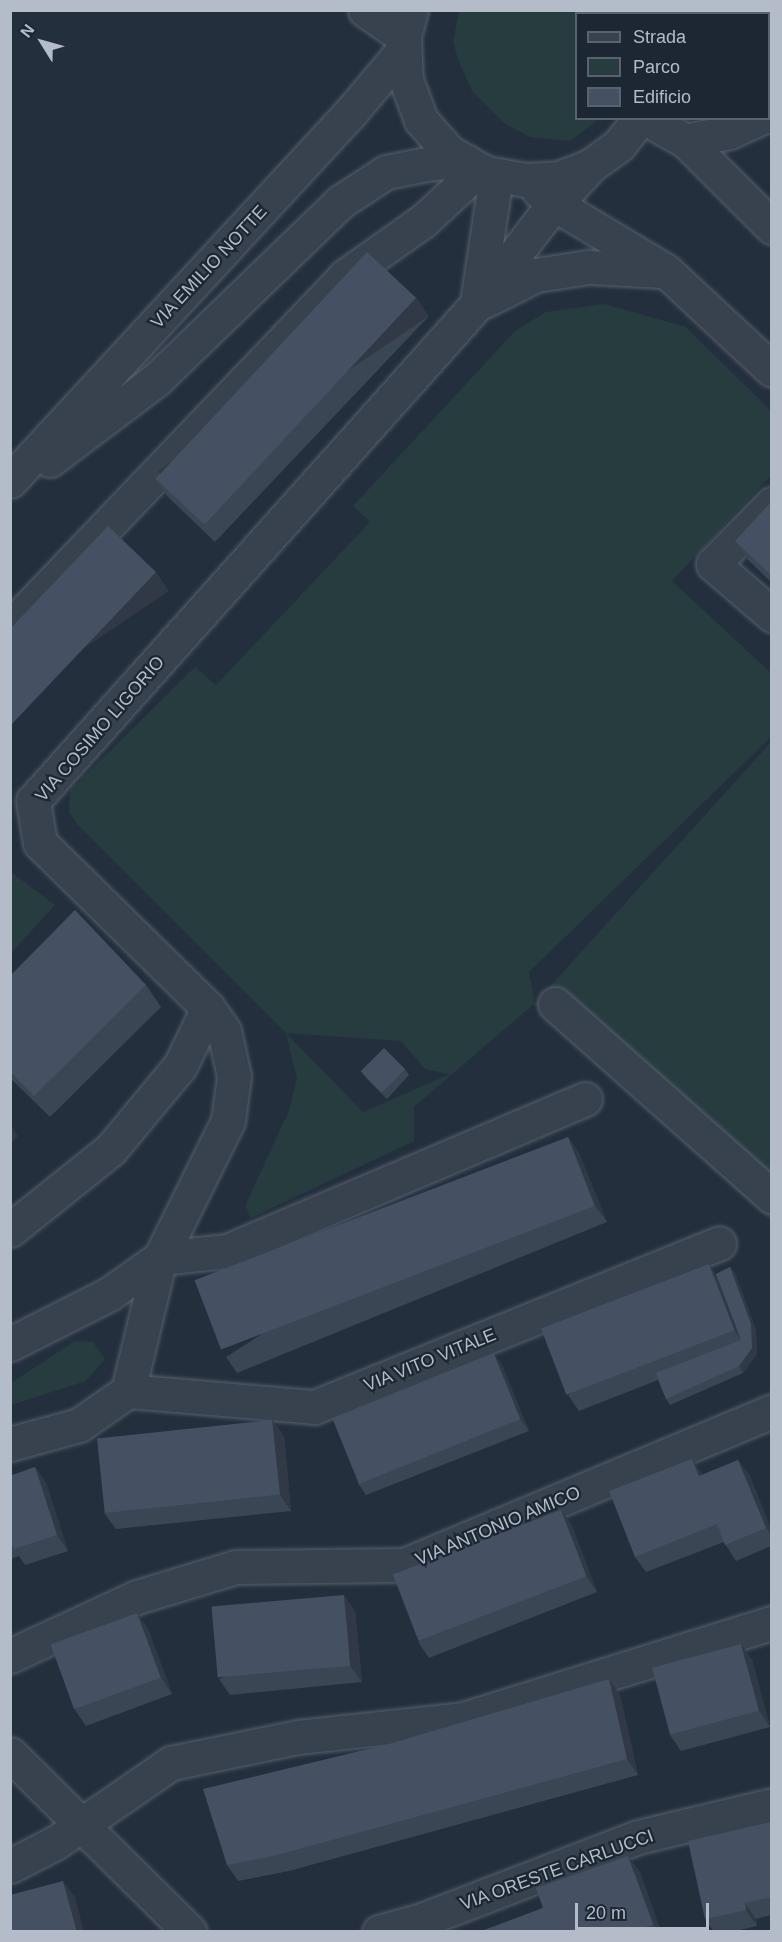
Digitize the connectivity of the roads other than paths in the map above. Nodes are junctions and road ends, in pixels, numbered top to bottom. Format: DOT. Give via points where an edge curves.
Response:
graph roads {
  1 [pos="365,10"];
  2 [pos="406,32"];
  3 [pos="638,120"];
  4 [pos="649,120"];
  5 [pos="756,120"];
  6 [pos="686,141"];
  7 [pos="590,166"];
  8 [pos="410,167"];
  9 [pos="492,172"];
  10 [pos="556,205"];
  11 [pos="424,220"];
  12 [pos="771,227"];
  13 [pos="666,271"];
  14 [pos="477,304"];
  15 [pos="771,370"];
  16 [pos="10,481"];
  17 [pos="10,490"];
  18 [pos="771,504"];
  19 [pos="771,615"];
  20 [pos="10,627"];
  21 [pos="555,1004"];
  22 [pos="208,1008"];
  23 [pos="585,1099"];
  24 [pos="771,1197"];
  25 [pos="10,1230"];
  26 [pos="720,1243"];
  27 [pos="160,1258"];
  28 [pos="10,1344"];
  29 [pos="128,1391"];
  30 [pos="771,1411"];
  31 [pos="10,1444"];
  32 [pos="771,1623"];
  33 [pos="10,1656"];
  34 [pos="10,1754"];
  35 [pos="771,1805"];
  36 [pos="80,1826"];
  37 [pos="10,1866"];
  38 [pos="190,1932"];
  39 [pos="379,1932"];
  1 -- 2 [label="street"];
  2 -- 9 [label="street" via="406,80 421,120 449,152"];
  2 -- 16 [label="street, VIA EMILIO NOTTE" via="351,112"];
  3 -- 7 [label="street" via="619,145"];
  4 -- 6 [label="street"];
  5 -- 6 [label="street" via="729,132"];
  6 -- 12 [label="street"];
  7 -- 9 [label="street" via="559,178"];
  7 -- 10 [label="street, VIA COSIMO LIGORIO"];
  8 -- 9 [label="street"];
  8 -- 11 [label="street" via="429,200"];
  8 -- 17 [label="street" via="386,172 340,202 157,380"];
  9 -- 10 [label="street"];
  9 -- 11 [label="street"];
  9 -- 14 [label="street"];
  10 -- 13 [label="street"];
  10 -- 14 [label="street, VIA COSIMO LIGORIO"];
  11 -- 20 [label="street" via="345,276"];
  13 -- 14 [label="street, VIA COSIMO LIGORIO" via="589,267 536,275"];
  13 -- 15 [label="street"];
  14 -- 22 [label="street, VIA COSIMO LIGORIO" via="33,801 40,843"];
  18 -- 19 [label="street" via="713,564"];
  21 -- 24 [label="street"];
  22 -- 25 [label="street" via="180,1066 111,1149"];
  22 -- 27 [label="street, VIA COSIMO LIGORIO" via="224,1031 234,1076 228,1121"];
  23 -- 27 [label="street" via="227,1251"];
  26 -- 29 [label="street, VIA VITO VITALE" via="314,1407"];
  27 -- 28 [label="street, VIA COSIMO LIGORIO" via="109,1294"];
  27 -- 29 [label="street"];
  29 -- 31 [label="street" via="79,1425"];
  30 -- 33 [label="street, VIA ANTONIO AMICO" via="404,1565 236,1567 137,1597"];
  32 -- 36 [label="street" via="463,1719 298,1737 171,1762"];
  34 -- 36 [label="street"];
  35 -- 39 [label="street, VIA ORESTE CARLUCCI" via="638,1837 422,1920"];
  36 -- 37 [label="street"];
  36 -- 38 [label="street"];
}
